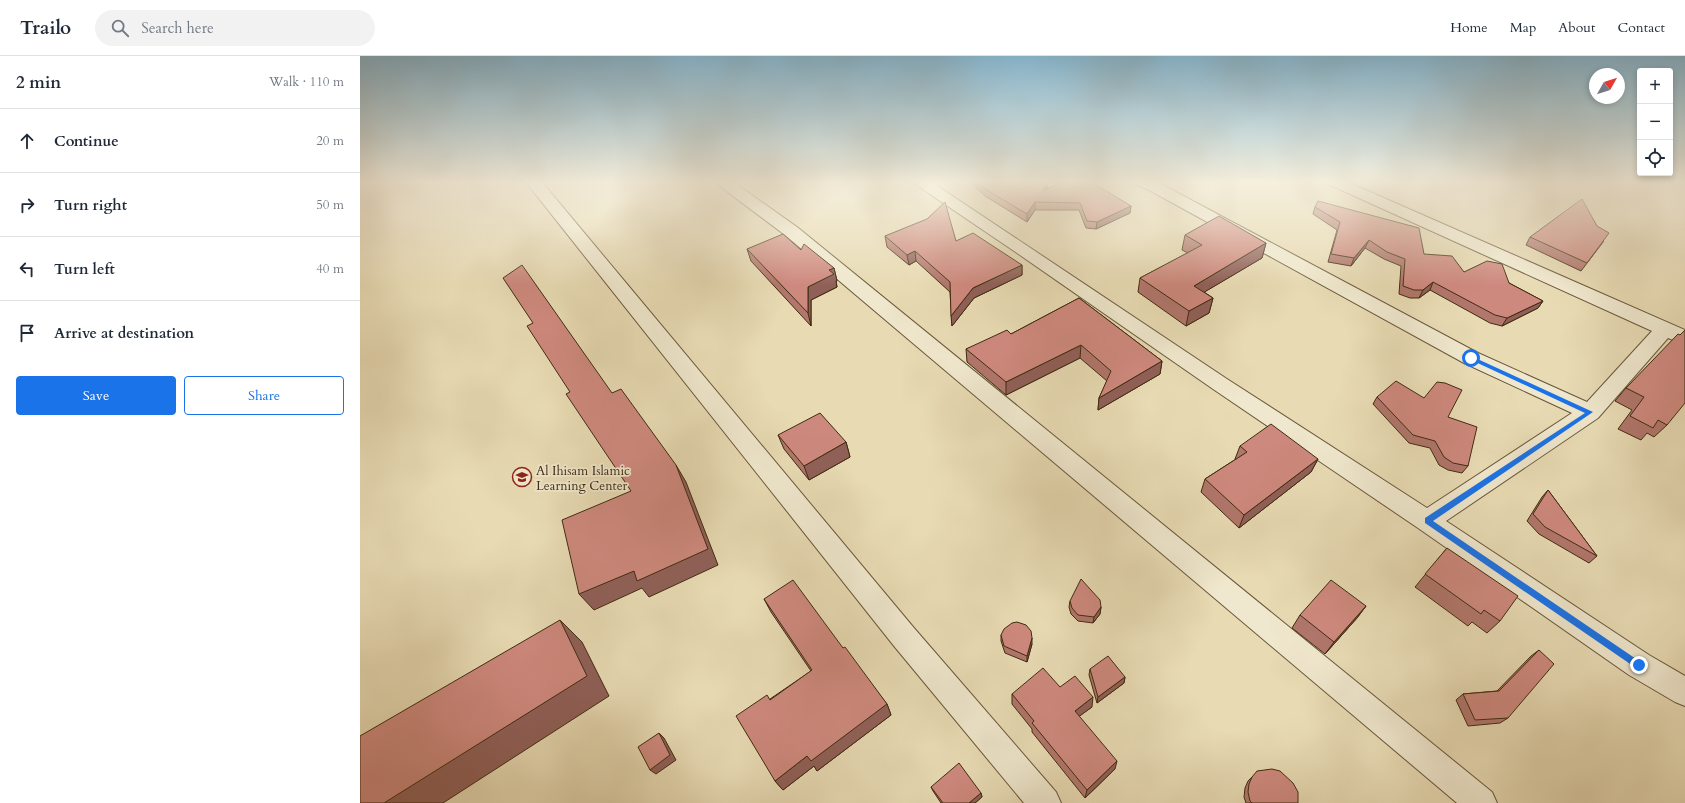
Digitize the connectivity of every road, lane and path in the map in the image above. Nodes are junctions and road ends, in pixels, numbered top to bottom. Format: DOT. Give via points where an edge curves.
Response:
graph roads {
  1 [pos="561,216"];
  2 [pos="770,216"];
  3 [pos="973,216"];
  4 [pos="1208,216"];
  5 [pos="1411,216"];
  6 [pos="1665,329"];
  7 [pos="1685,338"];
  8 [pos="1590,412"];
  9 [pos="1428,521"];
  10 [pos="1685,692"];
  11 [pos="1045,803"];
  12 [pos="1481,803"];
  1 -- 11 [label="street" via="904,637"];
  2 -- 12 [label="street"];
  3 -- 9 [label="street" via="1220,384"];
  4 -- 8 [label="street" via="1471,358"];
  5 -- 6 [label="street"];
  6 -- 7 [label="street"];
  6 -- 8 [label="street"];
  8 -- 9 [label="street"];
  9 -- 10 [label="street" via="1639,665"];
}
